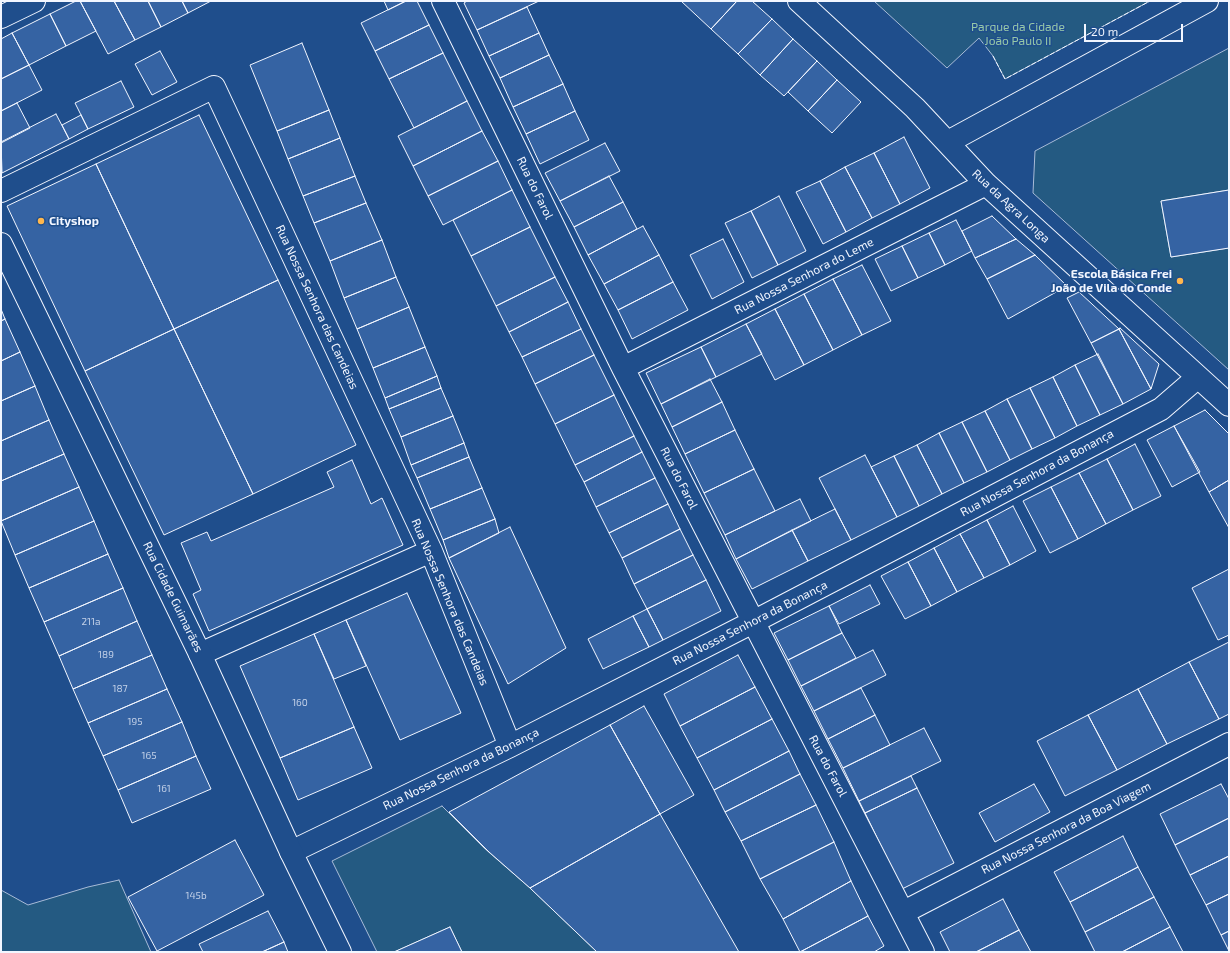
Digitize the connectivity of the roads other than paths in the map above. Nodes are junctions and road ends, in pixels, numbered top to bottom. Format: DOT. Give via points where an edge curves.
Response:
graph roads {
  1 [pos="34,1"];
  2 [pos="443,1"];
  3 [pos="799,1"];
  4 [pos="1208,1"];
  5 [pos="1,17"];
  6 [pos="948,142"];
  7 [pos="986,184"];
  8 [pos="1,191"];
  9 [pos="1,244"];
  10 [pos="623,368"];
  11 [pos="1198,377"];
  12 [pos="1229,405"];
  13 [pos="430,551"];
  14 [pos="752,622"];
  15 [pos="200,654"];
  16 [pos="1229,744"];
  17 [pos="510,746"];
  18 [pos="291,852"];
  19 [pos="904,912"];
  20 [pos="340,952"];
  21 [pos="923,952"];
  1 -- 5 [label="street"];
  2 -- 10 [label="street, Rua do Farol"];
  3 -- 6 [label="street, Rua da Agra Longa" via="915,108"];
  4 -- 6 [label="street"];
  6 -- 7 [label="street, Rua da Agra Longa"];
  7 -- 10 [label="street, Rua Nossa Senhora do Leme"];
  7 -- 11 [label="street, Rua da Agra Longa"];
  8 -- 13 [label="street, Rua Nossa Senhora das Candeias" via="214,87"];
  9 -- 15 [label="street, Rua Cidade Guimarães"];
  10 -- 14 [label="street, Rua do Farol"];
  11 -- 12 [label="street, Rua da Agra Longa"];
  11 -- 14 [label="street, Rua Nossa Senhora da Bonança" via="1161,408"];
  13 -- 15 [label="street"];
  13 -- 17 [label="street, Rua Nossa Senhora das Candeias"];
  14 -- 17 [label="street, Rua Nossa Senhora da Bonança"];
  14 -- 19 [label="street, Rua do Farol"];
  15 -- 18 [label="street, Rua Cidade Guimarães"];
  16 -- 19 [label="street, Rua Nossa Senhora da Boa Viagem"];
  17 -- 18 [label="street, Rua Nossa Senhora da Bonança"];
  18 -- 20 [label="street, Rua Cidade Guimarães"];
  19 -- 21 [label="street, Rua do Farol"];
}
